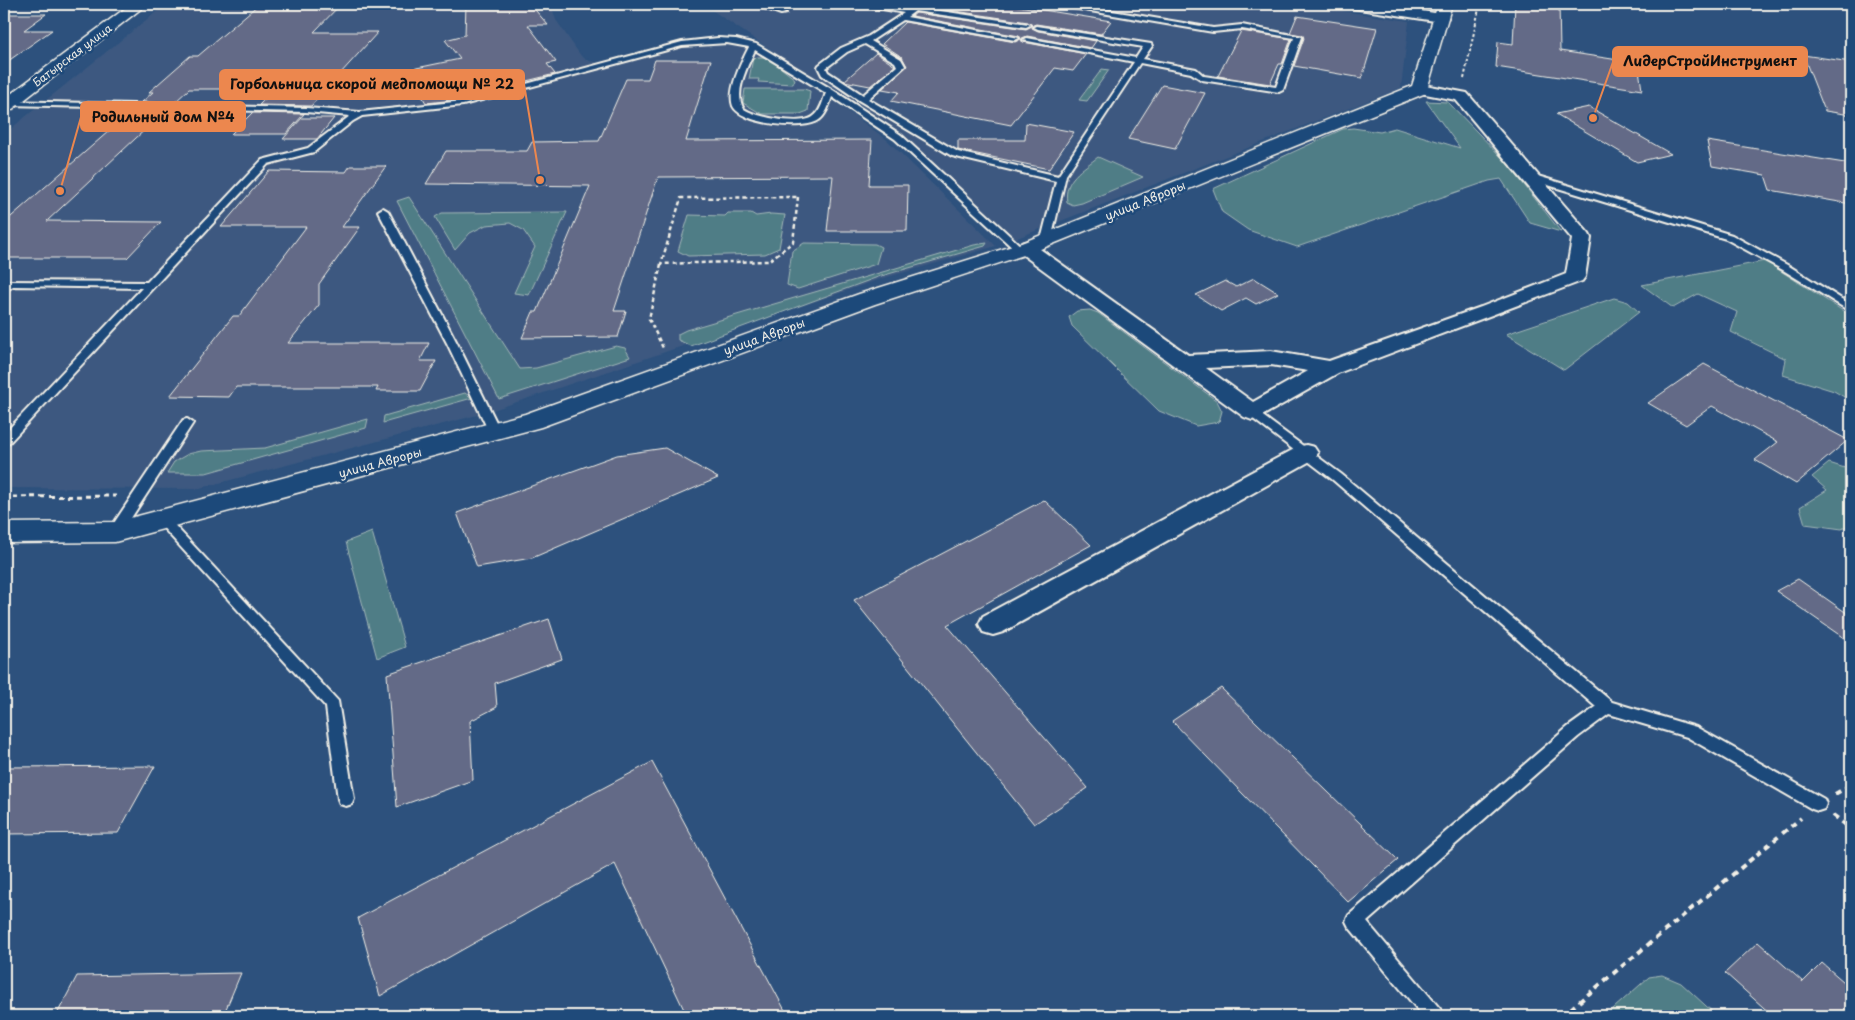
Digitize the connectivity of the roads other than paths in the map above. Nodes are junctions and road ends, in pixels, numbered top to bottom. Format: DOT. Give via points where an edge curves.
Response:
graph roads {
  1 [pos="140,4"];
  2 [pos="755,4"];
  3 [pos="868,4"];
  4 [pos="1061,4"];
  5 [pos="1353,4"];
  6 [pos="893,6"];
  7 [pos="1443,11"];
  8 [pos="784,13"];
  9 [pos="906,15"];
  10 [pos="1026,25"];
  11 [pos="1038,27"];
  12 [pos="1015,38"];
  13 [pos="1028,40"];
  14 [pos="865,41"];
  15 [pos="753,46"];
  16 [pos="1139,60"];
  17 [pos="1420,89"];
  18 [pos="830,92"];
  19 [pos="864,99"];
  20 [pos="6,105"];
  21 [pos="360,114"];
  22 [pos="1531,177"];
  23 [pos="1061,179"];
  24 [pos="383,211"];
  25 [pos="1031,246"];
  26 [pos="150,285"];
  27 [pos="4,289"];
  28 [pos="1851,309"];
  29 [pos="1184,362"];
  30 [pos="1330,368"];
  31 [pos="1252,412"];
  32 [pos="187,423"];
  33 [pos="495,432"];
  34 [pos="4,440"];
  35 [pos="1306,453"];
  36 [pos="162,519"];
  37 [pos="115,532"];
  38 [pos="4,533"];
  39 [pos="994,624"];
  40 [pos="1607,707"];
  41 [pos="346,799"];
  42 [pos="1818,804"];
  43 [pos="1435,1016"];
  1 -- 20 [label="street, Батырская улица"];
  2 -- 8 [label="lane"];
  3 -- 6 [label="lane"];
  4 -- 16 [label="lane" via="1213,30 1242,27 1298,37 1279,90 1202,78 1193,70"];
  5 -- 7 [label="street"];
  6 -- 9 [label="lane"];
  7 -- 17 [label="street"];
  9 -- 10 [label="lane" via="914,9"];
  9 -- 12 [label="lane"];
  9 -- 14 [label="lane"];
  11 -- 16 [label="lane" via="1148,46"];
  13 -- 16 [label="lane"];
  14 -- 19 [label="lane" via="901,66"];
  14 -- 19 [label="lane" via="844,50 822,66 824,73"];
  15 -- 18 [label="lane"];
  15 -- 18 [label="lane" via="739,75 737,105 740,110 762,120 815,120"];
  15 -- 21 [label="lane" via="728,41 682,44 463,103"];
  16 -- 23 [label="lane"];
  17 -- 22 [label="street" via="1461,96"];
  17 -- 25 [label="street, улица Авроры"];
  18 -- 25 [label="lane" via="898,137"];
  19 -- 23 [label="lane" via="955,154"];
  20 -- 21 [label="lane" via="306,110"];
  21 -- 26 [label="lane" via="311,150 265,162"];
  22 -- 28 [label="lane" via="1729,237"];
  22 -- 30 [label="street" via="1582,238 1575,277"];
  23 -- 25 [label="lane"];
  24 -- 33 [label="lane"];
  25 -- 29 [label="street"];
  25 -- 33 [label="street, улица Авроры" via="867,299 532,422"];
  26 -- 27 [label="lane" via="10,283"];
  26 -- 34 [label="lane"];
  29 -- 30 [label="street" via="1271,358"];
  29 -- 31 [label="street"];
  30 -- 31 [label="street"];
  31 -- 35 [label="lane"];
  32 -- 37 [label="lane"];
  33 -- 36 [label="street, улица Авроры"];
  35 -- 39 [label="street"];
  35 -- 40 [label="lane"];
  36 -- 37 [label="street, улица Авроры"];
  36 -- 41 [label="lane" via="333,705"];
  37 -- 38 [label="street, улица Авроры"];
  40 -- 42 [label="lane" via="1691,732"];
  40 -- 43 [label="lane" via="1573,732 1355,922"];
}
